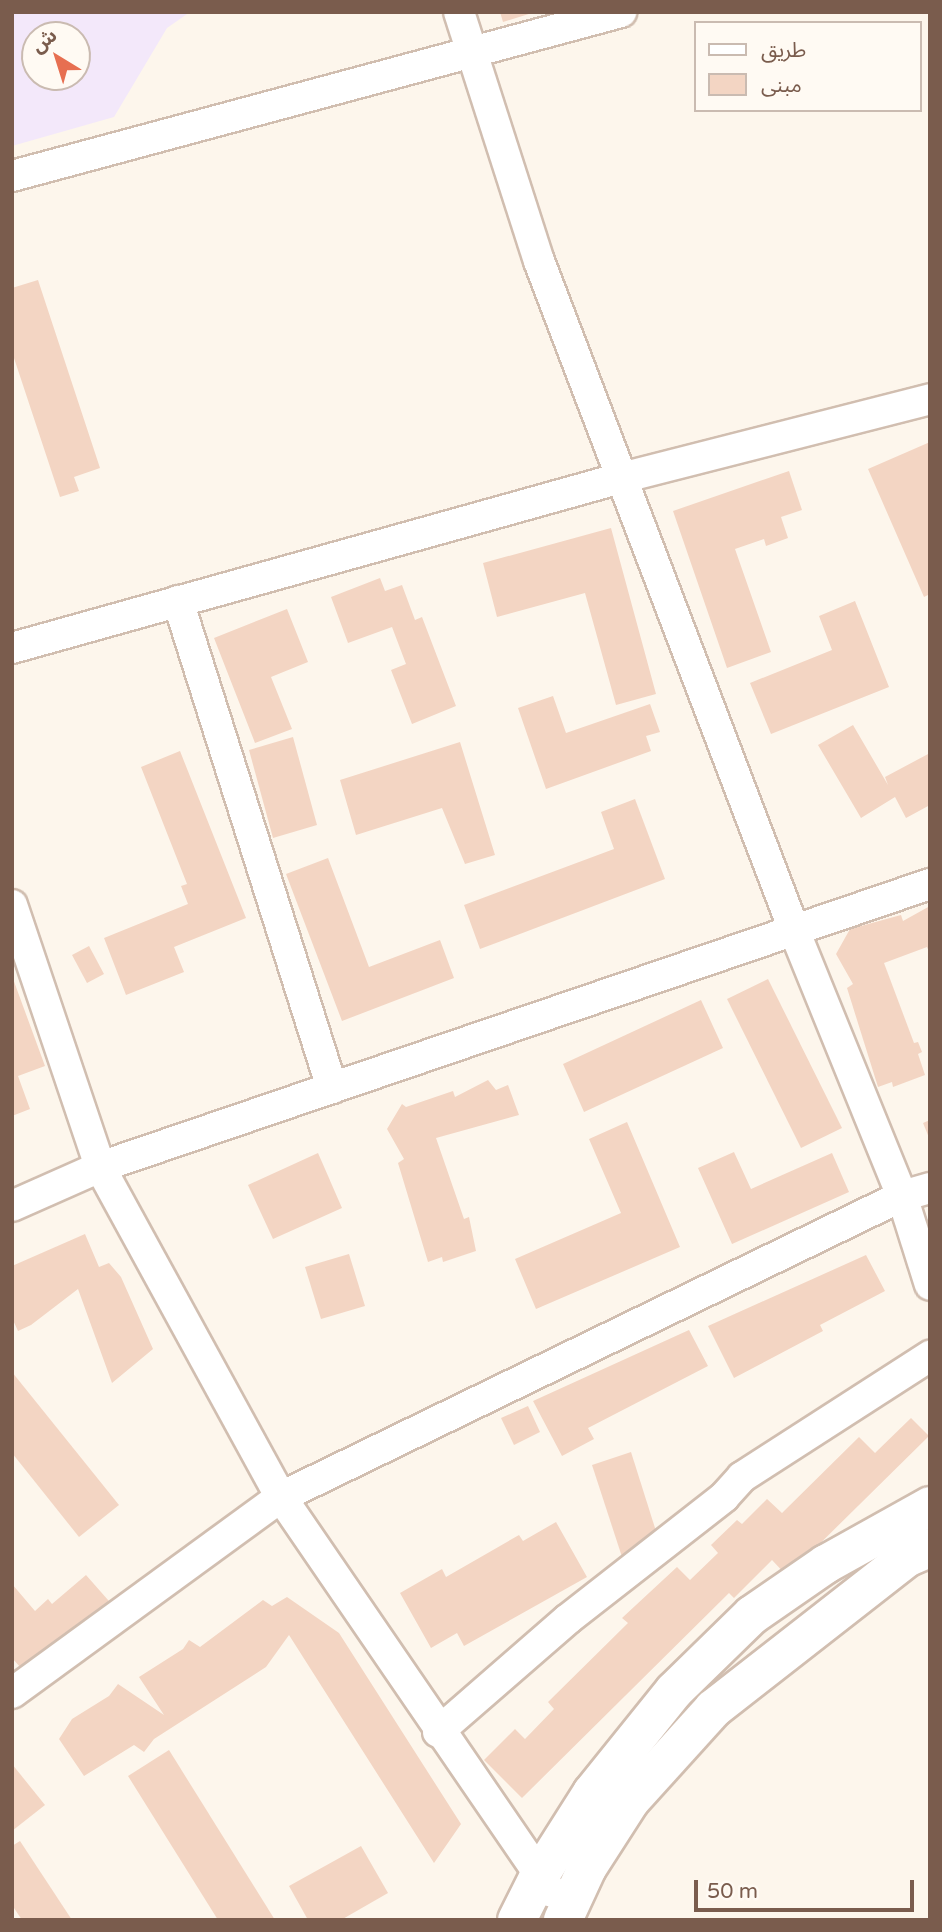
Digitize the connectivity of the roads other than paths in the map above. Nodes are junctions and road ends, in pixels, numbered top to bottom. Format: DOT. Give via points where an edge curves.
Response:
graph roads {
  1 [pos="459,12"];
  2 [pos="621,12"];
  3 [pos="470,50"];
  4 [pos="12,176"];
  5 [pos="930,399"];
  6 [pos="621,478"];
  7 [pos="178,601"];
  8 [pos="12,648"];
  9 [pos="930,884"];
  10 [pos="12,905"];
  11 [pos="794,930"];
  12 [pos="332,1088"];
  13 [pos="100,1167"];
  14 [pos="916,1192"];
  15 [pos="12,1206"];
  16 [pos="930,1285"];
  17 [pos="930,1356"];
  18 [pos="281,1497"];
  19 [pos="930,1506"];
  20 [pos="930,1548"];
  21 [pos="12,1693"];
  22 [pos="438,1732"];
  23 [pos="538,1878"];
  24 [pos="565,1915"];
  25 [pos="517,1920"];
  1 -- 3 [label="street"];
  2 -- 3 [label="street"];
  3 -- 4 [label="street"];
  3 -- 6 [label="street" via="539,261"];
  5 -- 6 [label="street"];
  6 -- 7 [label="street"];
  6 -- 11 [label="street"];
  7 -- 8 [label="street"];
  7 -- 12 [label="street"];
  9 -- 11 [label="street"];
  10 -- 13 [label="street"];
  11 -- 12 [label="street"];
  11 -- 14 [label="street"];
  12 -- 13 [label="street"];
  13 -- 15 [label="street"];
  13 -- 18 [label="street"];
  14 -- 16 [label="street"];
  14 -- 18 [label="street"];
  17 -- 22 [label="street" via="742,1477 724,1497 568,1619"];
  18 -- 21 [label="street"];
  18 -- 22 [label="street"];
  19 -- 23 [label="street" via="826,1564 752,1615 674,1691 592,1793"];
  20 -- 24 [label="street" via="906,1558 712,1709 630,1801 587,1868"];
  22 -- 23 [label="street"];
  23 -- 24 [label="street"];
  23 -- 25 [label="street"];
}
